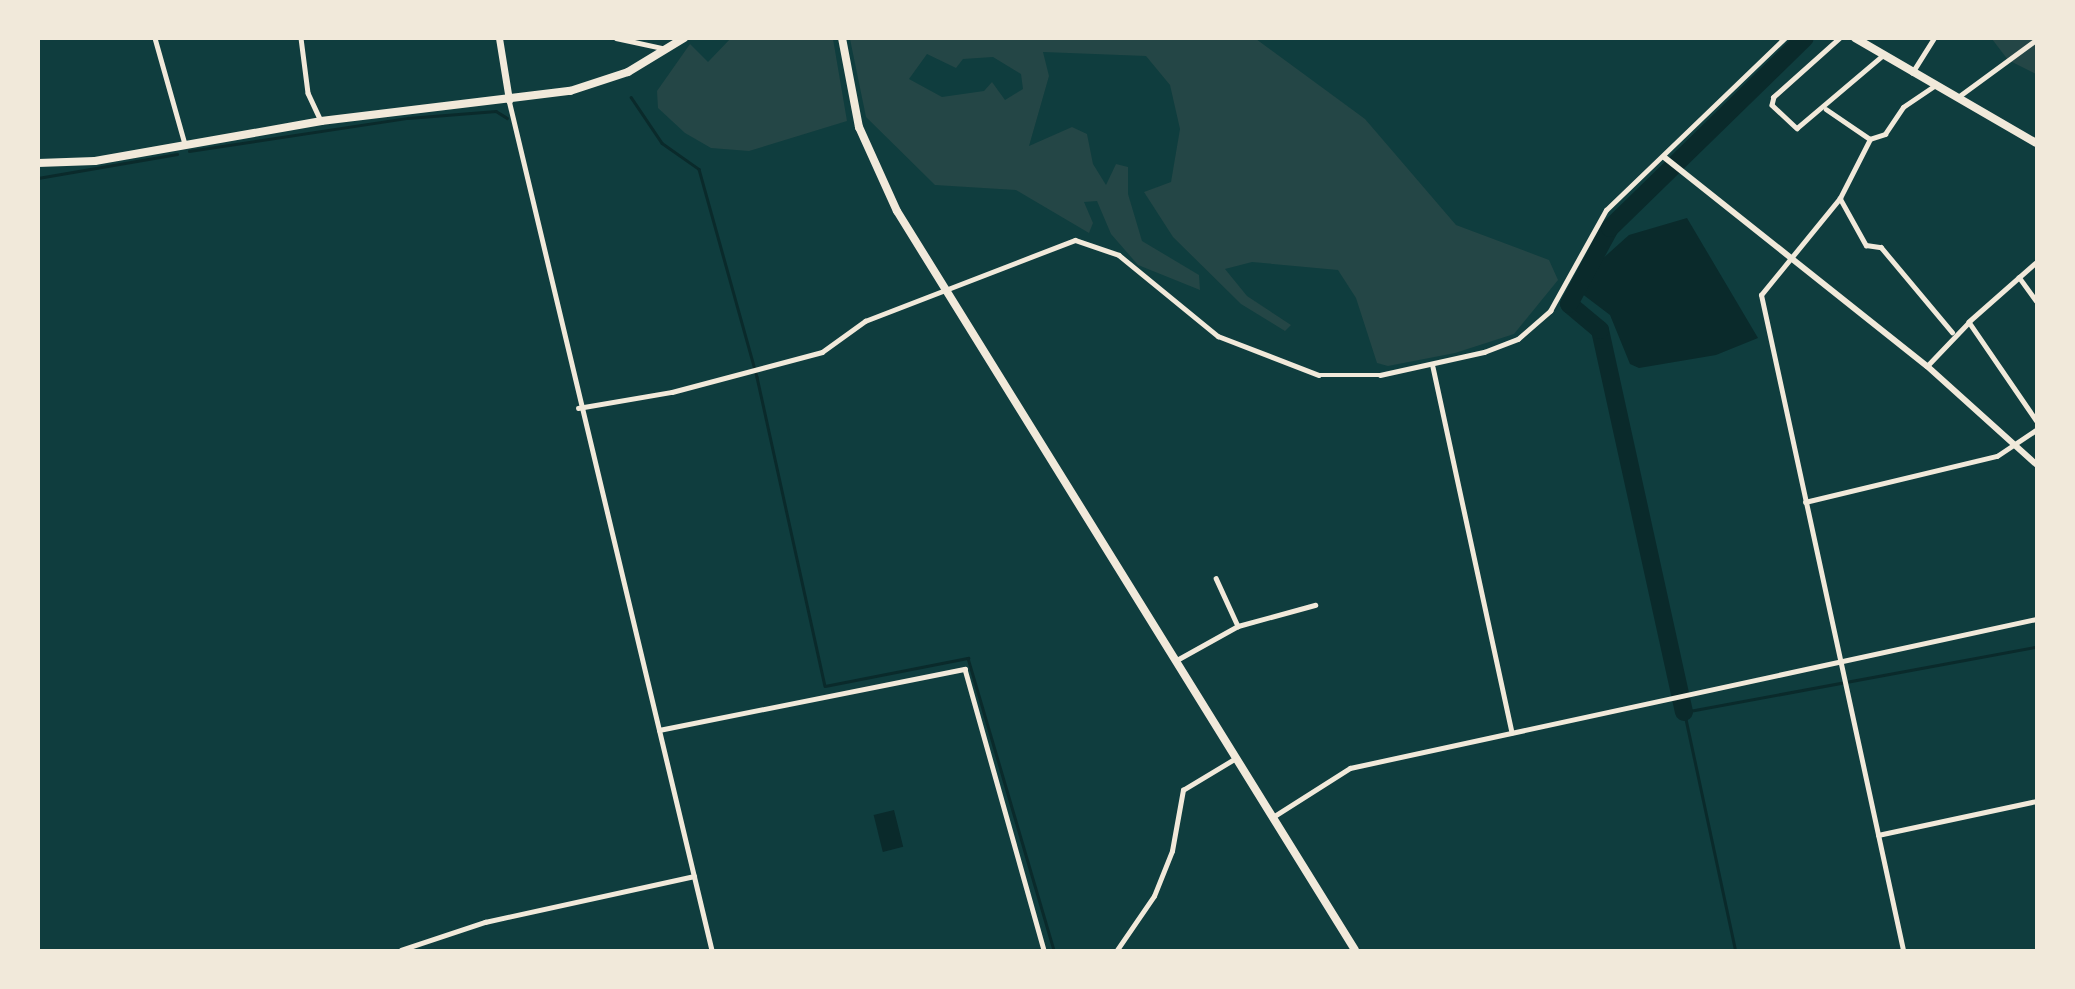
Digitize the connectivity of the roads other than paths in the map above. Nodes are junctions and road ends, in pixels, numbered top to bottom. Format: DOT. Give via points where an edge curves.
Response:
graph roads {
  1 [pos="155,38"];
  2 [pos="301,38"];
  3 [pos="499,38"];
  4 [pos="615,38"];
  5 [pos="684,38"];
  6 [pos="842,38"];
  7 [pos="1785,38"];
  8 [pos="1840,38"];
  9 [pos="1855,38"];
  10 [pos="1934,38"];
  11 [pos="2036,40"];
  12 [pos="668,49"];
  13 [pos="1882,56"];
  14 [pos="1911,73"];
  15 [pos="1934,86"];
  16 [pos="509,100"];
  17 [pos="1956,100"];
  18 [pos="1826,109"];
  19 [pos="321,121"];
  20 [pos="1870,139"];
  21 [pos="2036,143"];
  22 [pos="185,144"];
  23 [pos="1664,157"];
  24 [pos="38,163"];
  25 [pos="1840,198"];
  26 [pos="1791,258"];
  27 [pos="2036,263"];
  28 [pos="2018,278"];
  29 [pos="944,288"];
  30 [pos="2036,300"];
  31 [pos="1969,322"];
  32 [pos="1952,332"];
  33 [pos="1927,366"];
  34 [pos="1433,367"];
  35 [pos="578,408"];
  36 [pos="2036,420"];
  37 [pos="2036,430"];
  38 [pos="2018,445"];
  39 [pos="2036,464"];
  40 [pos="1805,502"];
  41 [pos="1216,578"];
  42 [pos="1315,605"];
  43 [pos="2036,619"];
  44 [pos="1238,626"];
  45 [pos="1175,662"];
  46 [pos="1840,662"];
  47 [pos="659,730"];
  48 [pos="1512,733"];
  49 [pos="1236,758"];
  50 [pos="2036,801"];
  51 [pos="1272,818"];
  52 [pos="1878,835"];
  53 [pos="694,876"];
  54 [pos="401,950"];
  55 [pos="712,950"];
  56 [pos="1044,950"];
  57 [pos="1117,950"];
  58 [pos="1355,950"];
  59 [pos="1903,950"];
  1 -- 22 [label="street"];
  2 -- 19 [label="street" via="308,93"];
  3 -- 16 [label="main road"];
  4 -- 12 [label="street"];
  5 -- 12 [label="main road"];
  6 -- 29 [label="main road" via="859,127 887,194"];
  7 -- 23 [label="street"];
  8 -- 18 [label="street" via="1772,105 1803,129"];
  9 -- 13 [label="main road"];
  10 -- 14 [label="street"];
  11 -- 17 [label="street"];
  12 -- 16 [label="main road" via="599,83"];
  13 -- 14 [label="main road"];
  13 -- 18 [label="street"];
  14 -- 15 [label="main road"];
  15 -- 17 [label="main road"];
  15 -- 20 [label="street" via="1903,107 1885,134"];
  16 -- 19 [label="main road"];
  16 -- 35 [label="street"];
  17 -- 21 [label="main road"];
  18 -- 20 [label="street"];
  19 -- 22 [label="main road"];
  20 -- 25 [label="street"];
  22 -- 24 [label="main road" via="95,161"];
  23 -- 26 [label="street"];
  23 -- 34 [label="street" via="1606,210 1550,311 1531,330"];
  25 -- 26 [label="street"];
  25 -- 32 [label="street" via="1867,244 1881,247"];
  26 -- 33 [label="street"];
  26 -- 40 [label="street" via="1761,295"];
  27 -- 28 [label="street"];
  28 -- 30 [label="street"];
  28 -- 31 [label="street"];
  29 -- 34 [label="street" via="1075,240 1119,255 1181,311 1218,335 1319,375"];
  29 -- 35 [label="street" via="853,327 822,352 673,391"];
  29 -- 45 [label="main road"];
  31 -- 32 [label="street"];
  31 -- 36 [label="street"];
  32 -- 33 [label="street"];
  33 -- 38 [label="street"];
  34 -- 48 [label="street"];
  35 -- 47 [label="street"];
  37 -- 38 [label="street"];
  38 -- 39 [label="street"];
  38 -- 40 [label="street" via="1997,456"];
  40 -- 46 [label="street"];
  41 -- 44 [label="street"];
  42 -- 44 [label="street"];
  43 -- 46 [label="street"];
  44 -- 45 [label="street"];
  45 -- 49 [label="main road"];
  46 -- 48 [label="street"];
  46 -- 52 [label="street"];
  47 -- 53 [label="street"];
  47 -- 56 [label="street" via="965,669"];
  48 -- 51 [label="street" via="1350,768"];
  49 -- 51 [label="main road"];
  49 -- 57 [label="street" via="1183,790 1171,851 1154,896"];
  50 -- 52 [label="street"];
  51 -- 58 [label="main road"];
  52 -- 59 [label="street"];
  53 -- 54 [label="street" via="485,922"];
  53 -- 55 [label="street"];
}
